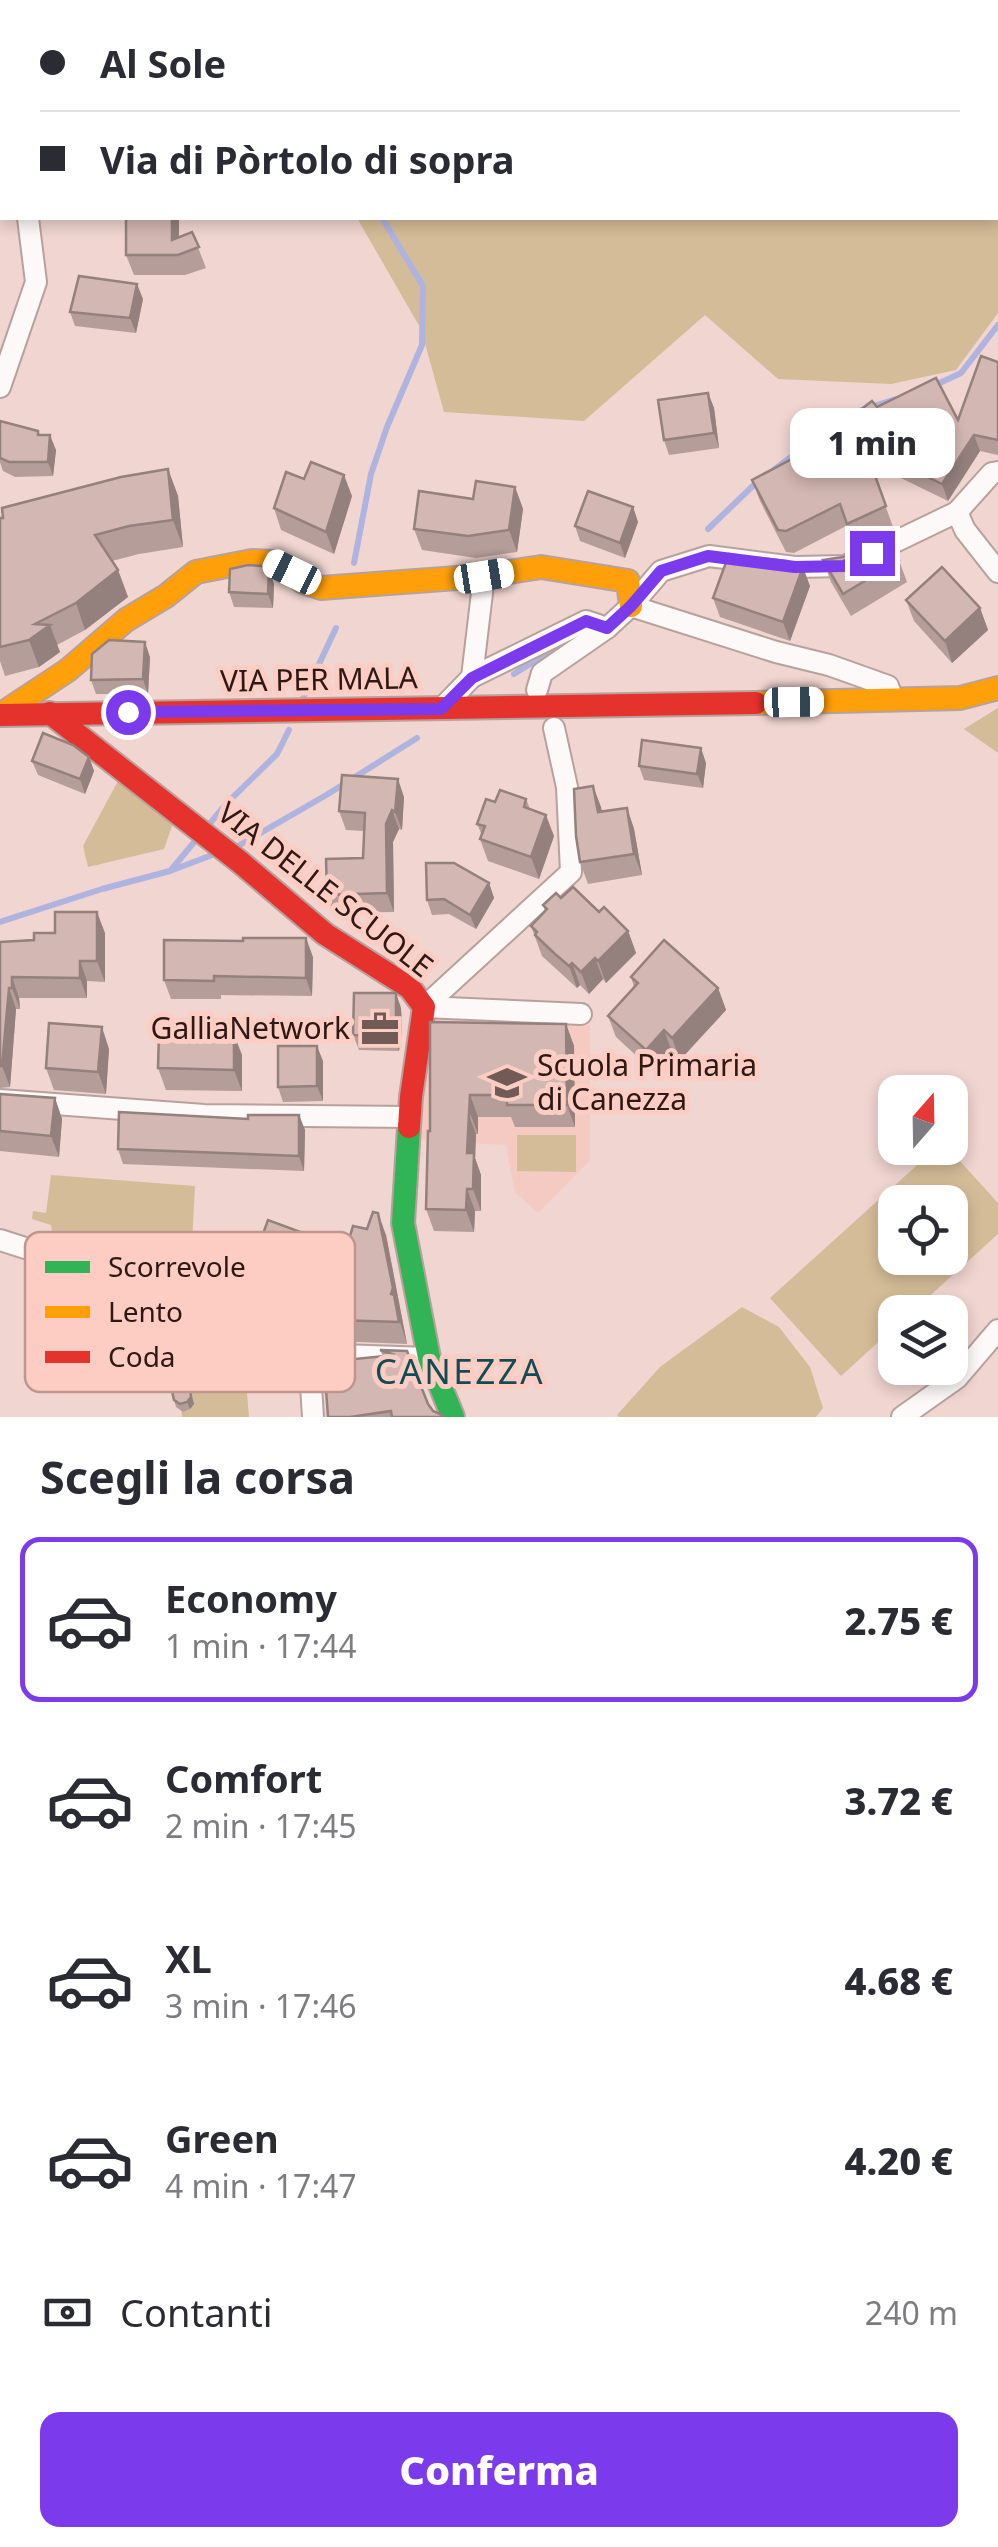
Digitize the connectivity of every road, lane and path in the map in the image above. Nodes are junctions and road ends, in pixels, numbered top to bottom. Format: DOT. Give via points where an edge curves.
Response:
graph roads {
  1 [pos="28,220"];
  2 [pos="0,387"];
  3 [pos="998,472"];
  4 [pos="956,512"];
  5 [pos="998,572"];
  6 [pos="484,576"];
  7 [pos="631,606"];
  8 [pos="607,628"];
  9 [pos="472,678"];
  10 [pos="998,688"];
  11 [pos="537,690"];
  12 [pos="893,699"];
  13 [pos="0,703"];
  14 [pos="441,709"];
  15 [pos="50,713"];
  16 [pos="0,715"];
  17 [pos="554,728"];
  18 [pos="424,1007"];
  19 [pos="581,1014"];
  20 [pos="0,1100"];
  21 [pos="410,1117"];
  22 [pos="0,1240"];
  23 [pos="25,1248"];
  24 [pos="998,1330"];
  25 [pos="355,1356"];
  26 [pos="429,1358"];
  27 [pos="311,1392"];
  28 [pos="313,1417"];
  29 [pos="453,1417"];
  30 [pos="902,1417"];
  1 -- 2 [label="street" via="36,282"];
  3 -- 4 [label="street"];
  4 -- 5 [label="street"];
  4 -- 7 [label="street" via="844,566 708,556 661,571"];
  6 -- 7 [label="street" via="541,567 628,581"];
  6 -- 9 [label="street"];
  6 -- 16 [label="street" via="321,588 272,562 196,572"];
  7 -- 8 [label="street"];
  7 -- 12 [label="street" via="829,664 888,686"];
  8 -- 9 [label="street" via="586,621"];
  8 -- 11 [label="street" via="542,673"];
  9 -- 14 [label="street"];
  10 -- 12 [label="street, VIA PER MALA" via="960,698"];
  12 -- 14 [label="street, VIA PER MALA"];
  13 -- 16 [label="street"];
  14 -- 15 [label="street, VIA PER MALA"];
  15 -- 16 [label="street, VIA PER MALA"];
  15 -- 18 [label="street, VIA DELLE SCUOLE" via="325,934 410,988"];
  17 -- 18 [label="street" via="567,787 570,872"];
  18 -- 19 [label="street"];
  18 -- 21 [label="street, VIA DELLE SCUOLE"];
  20 -- 21 [label="street" via="204,1115"];
  21 -- 26 [label="street, VIA DELLE SCUOLE" via="403,1223"];
  22 -- 23 [label="street"];
  24 -- 30 [label="street" via="957,1378"];
  25 -- 26 [label="street"];
  26 -- 29 [label="street, VIA DELLE SCUOLE"];
  27 -- 28 [label="street"];
}
